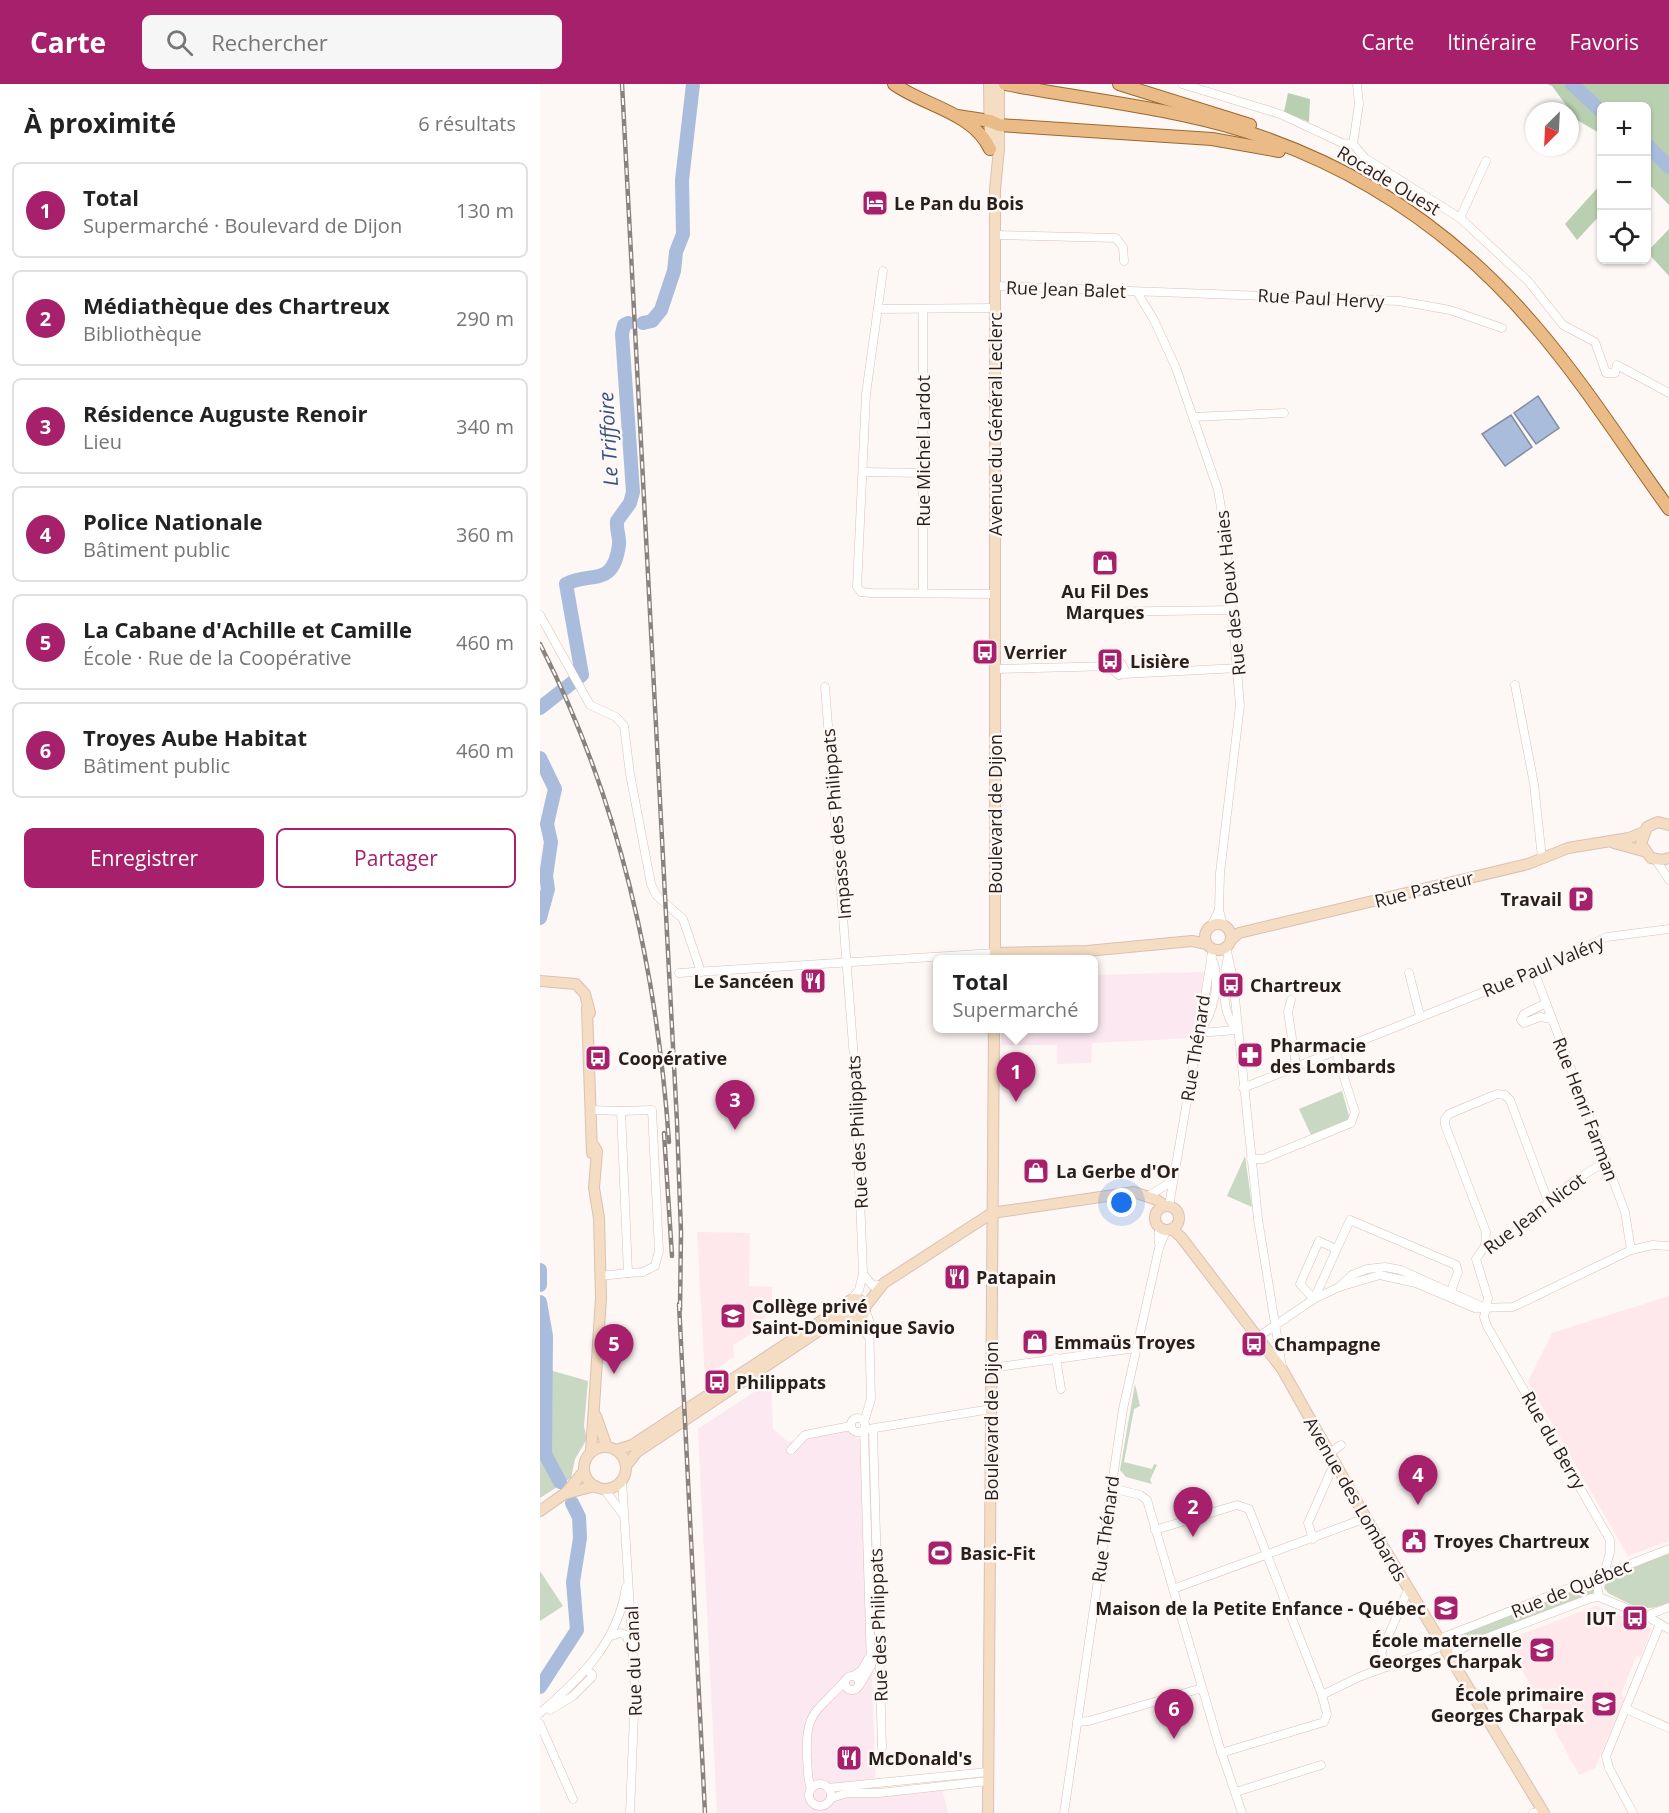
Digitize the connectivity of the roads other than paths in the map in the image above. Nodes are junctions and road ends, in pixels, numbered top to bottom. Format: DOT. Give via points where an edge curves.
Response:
graph roads {
  1 [pos="894,84"];
  2 [pos="989,84"];
  3 [pos="999,84"];
  4 [pos="1005,84"];
  5 [pos="1119,84"];
  6 [pos="1182,84"];
  7 [pos="1358,84"];
  8 [pos="995,115"];
  9 [pos="957,116"];
  10 [pos="1353,144"];
  11 [pos="990,149"];
  12 [pos="1312,156"];
  13 [pos="1486,161"];
  14 [pos="1351,176"];
  15 [pos="995,180"];
  16 [pos="1460,219"];
  17 [pos="995,235"];
  18 [pos="1124,261"];
  19 [pos="883,271"];
  20 [pos="995,286"];
  21 [pos="1137,292"];
  22 [pos="995,308"];
  23 [pos="878,309"];
  24 [pos="923,309"];
  25 [pos="1502,328"];
  26 [pos="1669,393"];
  27 [pos="1284,413"];
  28 [pos="1193,417"];
  29 [pos="863,472"];
  30 [pos="923,473"];
  31 [pos="1669,509"];
  32 [pos="923,593"];
  33 [pos="994,594"];
  34 [pos="1234,610"];
  35 [pos="1087,612"];
  36 [pos="540,615"];
  37 [pos="1239,668"];
  38 [pos="994,669"];
  39 [pos="1515,685"];
  40 [pos="825,687"];
  41 [pos="1669,825"];
  42 [pos="1644,832"];
  43 [pos="1607,842"];
  44 [pos="1643,851"];
  45 [pos="1542,858"];
  46 [pos="1669,858"];
  47 [pos="1656,860"];
  48 [pos="1669,880"];
  49 [pos="1219,910"];
  50 [pos="1669,929"];
  51 [pos="1229,938"];
  52 [pos="1210,941"];
  53 [pos="995,955"];
  54 [pos="1013,955"];
  55 [pos="933,959"];
  56 [pos="847,962"];
  57 [pos="1534,971"];
  58 [pos="701,972"];
  59 [pos="679,973"];
  60 [pos="1409,973"];
  61 [pos="540,981"];
  62 [pos="1291,1000"];
  63 [pos="1546,1003"];
  64 [pos="1420,1016"];
  65 [pos="1552,1018"];
  66 [pos="1237,1030"];
  67 [pos="994,1033"];
  68 [pos="1198,1033"];
  69 [pos="1335,1049"];
  70 [pos="1296,1065"];
  71 [pos="1243,1088"];
  72 [pos="592,1110"];
  73 [pos="621,1111"];
  74 [pos="1251,1159"];
  75 [pos="1606,1161"];
  76 [pos="1171,1182"];
  77 [pos="1145,1195"];
  78 [pos="1548,1201"];
  79 [pos="1163,1208"];
  80 [pos="992,1213"];
  81 [pos="1171,1229"];
  82 [pos="1160,1245"];
  83 [pos="1485,1246"];
  84 [pos="1669,1246"];
  85 [pos="1336,1249"];
  86 [pos="1631,1250"];
  87 [pos="628,1273"];
  88 [pos="863,1274"];
  89 [pos="600,1276"];
  90 [pos="881,1284"];
  91 [pos="1338,1287"];
  92 [pos="1451,1291"];
  93 [pos="1314,1299"];
  94 [pos="857,1304"];
  95 [pos="1485,1308"];
  96 [pos="850,1317"];
  97 [pos="1275,1326"];
  98 [pos="868,1336"];
  99 [pos="1258,1337"];
  100 [pos="1136,1348"];
  101 [pos="1056,1358"];
  102 [pos="991,1368"];
  103 [pos="1282,1369"];
  104 [pos="1061,1389"];
  105 [pos="595,1404"];
  106 [pos="991,1409"];
  107 [pos="864,1426"];
  108 [pos="853,1428"];
  109 [pos="1341,1445"];
  110 [pos="612,1448"];
  111 [pos="791,1450"];
  112 [pos="591,1452"];
  113 [pos="1332,1458"];
  114 [pos="863,1464"];
  115 [pos="626,1466"];
  116 [pos="584,1470"];
  117 [pos="622,1480"];
  118 [pos="599,1487"];
  119 [pos="1111,1488"];
  120 [pos="564,1494"];
  121 [pos="540,1511"];
  122 [pos="624,1517"];
  123 [pos="1366,1518"];
  124 [pos="1155,1530"];
  125 [pos="1313,1539"];
  126 [pos="1669,1549"];
  127 [pos="1268,1556"];
  128 [pos="628,1570"];
  129 [pos="1600,1576"];
  130 [pos="1173,1589"];
  131 [pos="1408,1590"];
  132 [pos="1599,1597"];
  133 [pos="1669,1607"];
  134 [pos="1646,1616"];
  135 [pos="1660,1624"];
  136 [pos="1669,1629"];
  137 [pos="611,1636"];
  138 [pos="1441,1643"];
  139 [pos="633,1655"];
  140 [pos="869,1655"];
  141 [pos="1449,1656"];
  142 [pos="1386,1667"];
  143 [pos="586,1670"];
  144 [pos="853,1676"];
  145 [pos="844,1682"];
  146 [pos="859,1686"];
  147 [pos="1202,1688"];
  148 [pos="851,1691"];
  149 [pos="1322,1695"];
  150 [pos="823,1703"];
  151 [pos="1626,1710"];
  152 [pos="540,1713"];
  153 [pos="540,1719"];
  154 [pos="1077,1722"];
  155 [pos="540,1724"];
  156 [pos="1669,1728"];
  157 [pos="882,1747"];
  158 [pos="1221,1753"];
  159 [pos="1321,1765"];
  160 [pos="808,1768"];
  161 [pos="988,1777"];
  162 [pos="819,1784"];
  163 [pos="828,1788"];
  164 [pos="811,1789"];
  165 [pos="1236,1792"];
  166 [pos="628,1794"];
  167 [pos="573,1799"];
  168 [pos="830,1799"];
  169 [pos="817,1805"];
  170 [pos="631,1810"];
  171 [pos="1540,1812"];
  172 [pos="625,1813"];
  173 [pos="822,1813"];
  174 [pos="829,1813"];
  175 [pos="988,1813"];
  176 [pos="1064,1813"];
  177 [pos="1242,1813"];
  178 [pos="1633,1813"];
  1 -- 9 [label="main road"];
  2 -- 8 [label="street, Avenue du Général Leclerc"];
  3 -- 8 [label="street, Avenue du Général Leclerc"];
  4 -- 12 [label="main road, Rocade Ouest" via="1240,130"];
  5 -- 12 [label="main road" via="1294,142"];
  6 -- 10 [label="street" via="1280,114 1342,143"];
  7 -- 10 [label="street"];
  8 -- 9 [label="main road"];
  8 -- 11 [label="street, Avenue du Général Leclerc"];
  8 -- 14 [label="main road" via="1232,142 1297,155"];
  8 -- 15 [label="street, Avenue du Général Leclerc"];
  9 -- 11 [label="main road" via="982,134"];
  10 -- 16 [label="street" via="1365,158"];
  11 -- 15 [label="street, Avenue du Général Leclerc"];
  12 -- 14 [label="main road, Rocade Ouest"];
  13 -- 16 [label="street"];
  14 -- 31 [label="main road, Rocade Ouest" via="1442,233 1489,276 1537,328"];
  15 -- 17 [label="street, Avenue du Général Leclerc"];
  16 -- 26 [label="street" via="1527,281 1563,325 1595,342 1610,375 1617,365"];
  17 -- 18 [label="street" via="1116,238 1123,247"];
  17 -- 20 [label="street, Avenue du Général Leclerc"];
  19 -- 23 [label="street"];
  20 -- 21 [label="street, Rue Jean Balet"];
  20 -- 22 [label="street, Avenue du Général Leclerc"];
  21 -- 25 [label="street, Rue Paul Hervy" via="1399,301 1450,310"];
  21 -- 28 [label="street, Rue des Deux Haies" via="1176,368"];
  22 -- 24 [label="street"];
  22 -- 33 [label="street, Avenue du Général Leclerc"];
  23 -- 24 [label="street"];
  23 -- 29 [label="street" via="866,394"];
  24 -- 30 [label="street, Rue Michel Lardot"];
  27 -- 28 [label="street"];
  28 -- 34 [label="street, Rue des Deux Haies" via="1218,490"];
  29 -- 30 [label="street"];
  29 -- 32 [label="street" via="857,587 861,592"];
  30 -- 32 [label="street, Rue Michel Lardot"];
  32 -- 33 [label="street"];
  33 -- 38 [label="street, Avenue du Général Leclerc"];
  34 -- 35 [label="street"];
  34 -- 37 [label="street, Rue des Deux Haies"];
  36 -- 58 [label="street" via="590,705 616,717 624,726 651,884 656,895 683,919"];
  37 -- 38 [label="street" via="1123,674 1115,674 1113,666"];
  37 -- 49 [label="street, Rue des Deux Haies" via="1240,705"];
  38 -- 53 [label="street, Boulevard de Dijon"];
  39 -- 45 [label="street" via="1534,784"];
  40 -- 56 [label="street, Impasse des Philippats"];
  41 -- 42 [label="street, Rue Pasteur" via="1658,822"];
  42 -- 43 [label="street, Rue Pasteur"];
  42 -- 44 [label="street"];
  43 -- 44 [label="street, Rue Pasteur"];
  43 -- 45 [label="street, Rue Pasteur" via="1568,848"];
  44 -- 47 [label="street"];
  45 -- 51 [label="street, Rue Pasteur"];
  46 -- 47 [label="street"];
  47 -- 48 [label="street"];
  49 -- 51 [label="street, Rue des Deux Haies"];
  49 -- 52 [label="street, Rue des Deux Haies"];
  50 -- 57 [label="street, Rue Paul Valéry" via="1607,937"];
  51 -- 52 [label="street"];
  51 -- 52 [label="street"];
  51 -- 66 [label="street, Avenue des Lombards" via="1223,982 1229,1022"];
  52 -- 54 [label="street"];
  52 -- 68 [label="street, Rue Thénard"];
  55 -- 56 [label="street"];
  56 -- 58 [label="street"];
  56 -- 88 [label="street, Rue des Philippats"];
  57 -- 63 [label="street, Rue Henri Farman"];
  57 -- 64 [label="street, Rue Paul Valéry"];
  58 -- 59 [label="street"];
  60 -- 64 [label="street"];
  61 -- 72 [label="street" via="572,982 585,994"];
  62 -- 70 [label="street" via="1288,1012"];
  63 -- 65 [label="street, Rue Henri Farman"];
  63 -- 65 [label="street" via="1524,1014 1521,1020 1524,1023 1540,1017"];
  64 -- 69 [label="street, Rue Paul Valéry"];
  65 -- 75 [label="street, Rue Henri Farman"];
  66 -- 68 [label="street"];
  66 -- 71 [label="street, Avenue des Lombards"];
  67 -- 80 [label="street, Boulevard de Dijon"];
  68 -- 76 [label="street, Rue Thénard"];
  69 -- 70 [label="street, Rue Paul Valéry"];
  69 -- 74 [label="street" via="1355,1112 1351,1123 1263,1159"];
  70 -- 71 [label="street, Rue Paul Valéry"];
  71 -- 74 [label="street, Avenue des Lombards"];
  72 -- 73 [label="street"];
  72 -- 89 [label="street" via="597,1151 594,1188"];
  73 -- 87 [label="street"];
  73 -- 87 [label="street" via="652,1110 659,1251 655,1266"];
  74 -- 97 [label="street, Avenue des Lombards"];
  75 -- 78 [label="street, Rue Jean Nicot"];
  75 -- 86 [label="street, Rue Henri Farman" via="1625,1212"];
  76 -- 77 [label="street"];
  76 -- 79 [label="street, Rue Thénard"];
  77 -- 79 [label="street"];
  77 -- 80 [label="street" via="1134,1192"];
  78 -- 83 [label="street, Rue Jean Nicot" via="1508,1237"];
  78 -- 83 [label="street" via="1505,1095 1497,1094 1449,1114 1445,1125 1486,1232"];
  79 -- 81 [label="street, Avenue des Lombards" via="1177,1212"];
  79 -- 81 [label="street" via="1155,1223"];
  80 -- 90 [label="street"];
  80 -- 102 [label="street, Boulevard de Dijon"];
  81 -- 82 [label="street, Rue Thénard"];
  81 -- 82 [label="street"];
  81 -- 99 [label="street, Avenue des Lombards"];
  82 -- 100 [label="street, Rue Thénard"];
  83 -- 95 [label="street, Rue Jean Nicot" via="1476,1259 1488,1298"];
  84 -- 86 [label="street"];
  85 -- 92 [label="street" via="1350,1220 1456,1265 1458,1272"];
  85 -- 93 [label="street"];
  85 -- 93 [label="street" via="1319,1241 1300,1284"];
  86 -- 95 [label="street" via="1513,1307"];
  87 -- 89 [label="street"];
  88 -- 90 [label="street" via="873,1286"];
  88 -- 94 [label="street, Rue des Philippats"];
  89 -- 105 [label="street"];
  90 -- 94 [label="street"];
  91 -- 92 [label="street" via="1352,1275 1386,1267"];
  91 -- 93 [label="street"];
  91 -- 95 [label="street" via="1380,1275 1400,1278 1475,1308"];
  92 -- 95 [label="street"];
  93 -- 97 [label="street"];
  94 -- 96 [label="street"];
  94 -- 96 [label="street" via="861,1317"];
  94 -- 98 [label="street, Rue des Philippats" via="869,1320"];
  94 -- 110 [label="street" via="632,1445"];
  95 -- 129 [label="street, Rue du Berry" via="1487,1326 1610,1540 1610,1552"];
  96 -- 98 [label="street"];
  96 -- 115 [label="street" via="835,1320 637,1452"];
  97 -- 99 [label="street"];
  97 -- 103 [label="street, Avenue des Lombards"];
  98 -- 107 [label="street, Rue des Philippats" via="869,1390 863,1408"];
  99 -- 103 [label="street, Avenue des Lombards"];
  100 -- 101 [label="street"];
  100 -- 119 [label="street, Rue Thénard"];
  101 -- 102 [label="street"];
  101 -- 104 [label="street"];
  102 -- 106 [label="street, Boulevard de Dijon"];
  103 -- 113 [label="street, Avenue des Lombards"];
  105 -- 110 [label="street" via="597,1423"];
  105 -- 112 [label="street"];
  106 -- 107 [label="street"];
  106 -- 161 [label="street, Boulevard de Dijon"];
  107 -- 108 [label="street"];
  107 -- 108 [label="street"];
  107 -- 114 [label="street"];
  107 -- 157 [label="street, Rue des Philippats"];
  108 -- 111 [label="street" via="805,1435"];
  108 -- 114 [label="street"];
  109 -- 113 [label="street"];
  110 -- 112 [label="street"];
  110 -- 115 [label="street"];
  112 -- 116 [label="street"];
  113 -- 123 [label="street, Avenue des Lombards"];
  113 -- 125 [label="street" via="1308,1523"];
  114 -- 140 [label="street"];
  115 -- 117 [label="street"];
  116 -- 118 [label="street"];
  116 -- 120 [label="street"];
  117 -- 118 [label="street" via="617,1485"];
  117 -- 122 [label="street, Rue du Canal"];
  118 -- 120 [label="street"];
  118 -- 122 [label="street, Rue du Canal" via="615,1500"];
  119 -- 124 [label="street" via="1147,1500"];
  119 -- 154 [label="street, Rue Thénard"];
  120 -- 121 [label="street"];
  122 -- 128 [label="street, Rue du Canal"];
  123 -- 125 [label="street"];
  123 -- 131 [label="street, Avenue des Lombards"];
  124 -- 127 [label="street" via="1244,1505"];
  124 -- 130 [label="street"];
  125 -- 127 [label="street"];
  126 -- 129 [label="street, Rue de Québec"];
  127 -- 130 [label="street"];
  127 -- 149 [label="street"];
  128 -- 137 [label="street" via="623,1606"];
  128 -- 139 [label="street, Rue du Canal"];
  129 -- 132 [label="street"];
  129 -- 138 [label="street, Rue de Québec"];
  130 -- 147 [label="street"];
  131 -- 138 [label="street, Avenue des Lombards"];
  131 -- 142 [label="street" via="1381,1653"];
  132 -- 134 [label="street, Rue de Québec"];
  132 -- 141 [label="street, Rue de Québec" via="1495,1634"];
  133 -- 134 [label="street"];
  134 -- 135 [label="street, Rue de Québec"];
  135 -- 136 [label="street, Rue de Québec"];
  135 -- 151 [label="street"];
  137 -- 139 [label="street" via="626,1635"];
  137 -- 143 [label="street"];
  138 -- 141 [label="street, Avenue des Lombards"];
  138 -- 142 [label="street, Rue de Québec"];
  139 -- 170 [label="street, Rue du Canal"];
  140 -- 144 [label="street" via="865,1666"];
  140 -- 146 [label="street" via="871,1666"];
  141 -- 171 [label="street, Avenue des Lombards"];
  142 -- 149 [label="street, Rue de Québec"];
  143 -- 152 [label="street"];
  143 -- 153 [label="street" via="592,1677"];
  144 -- 145 [label="street"];
  144 -- 146 [label="street"];
  145 -- 148 [label="street"];
  145 -- 150 [label="street"];
  146 -- 148 [label="street"];
  147 -- 154 [label="street" via="1089,1722"];
  147 -- 158 [label="street"];
  148 -- 150 [label="street"];
  149 -- 158 [label="street" via="1327,1714 1324,1722"];
  150 -- 160 [label="street" via="808,1723"];
  151 -- 156 [label="street"];
  151 -- 178 [label="street" via="1606,1756"];
  154 -- 176 [label="street, Rue Thénard"];
  155 -- 167 [label="street"];
  158 -- 165 [label="street"];
  159 -- 165 [label="street"];
  160 -- 162 [label="street"];
  160 -- 164 [label="street"];
  161 -- 163 [label="street"];
  161 -- 168 [label="street" via="879,1793 848,1793"];
  161 -- 175 [label="street, Boulevard de Dijon"];
  162 -- 163 [label="street"];
  162 -- 164 [label="street"];
  163 -- 168 [label="street"];
  164 -- 169 [label="street" via="810,1799"];
  165 -- 177 [label="street"];
  166 -- 172 [label="street, Rue du Canal"];
  168 -- 169 [label="street"];
  168 -- 174 [label="street"];
  169 -- 173 [label="street"];
  170 -- 172 [label="street, Rue du Canal"];
}
